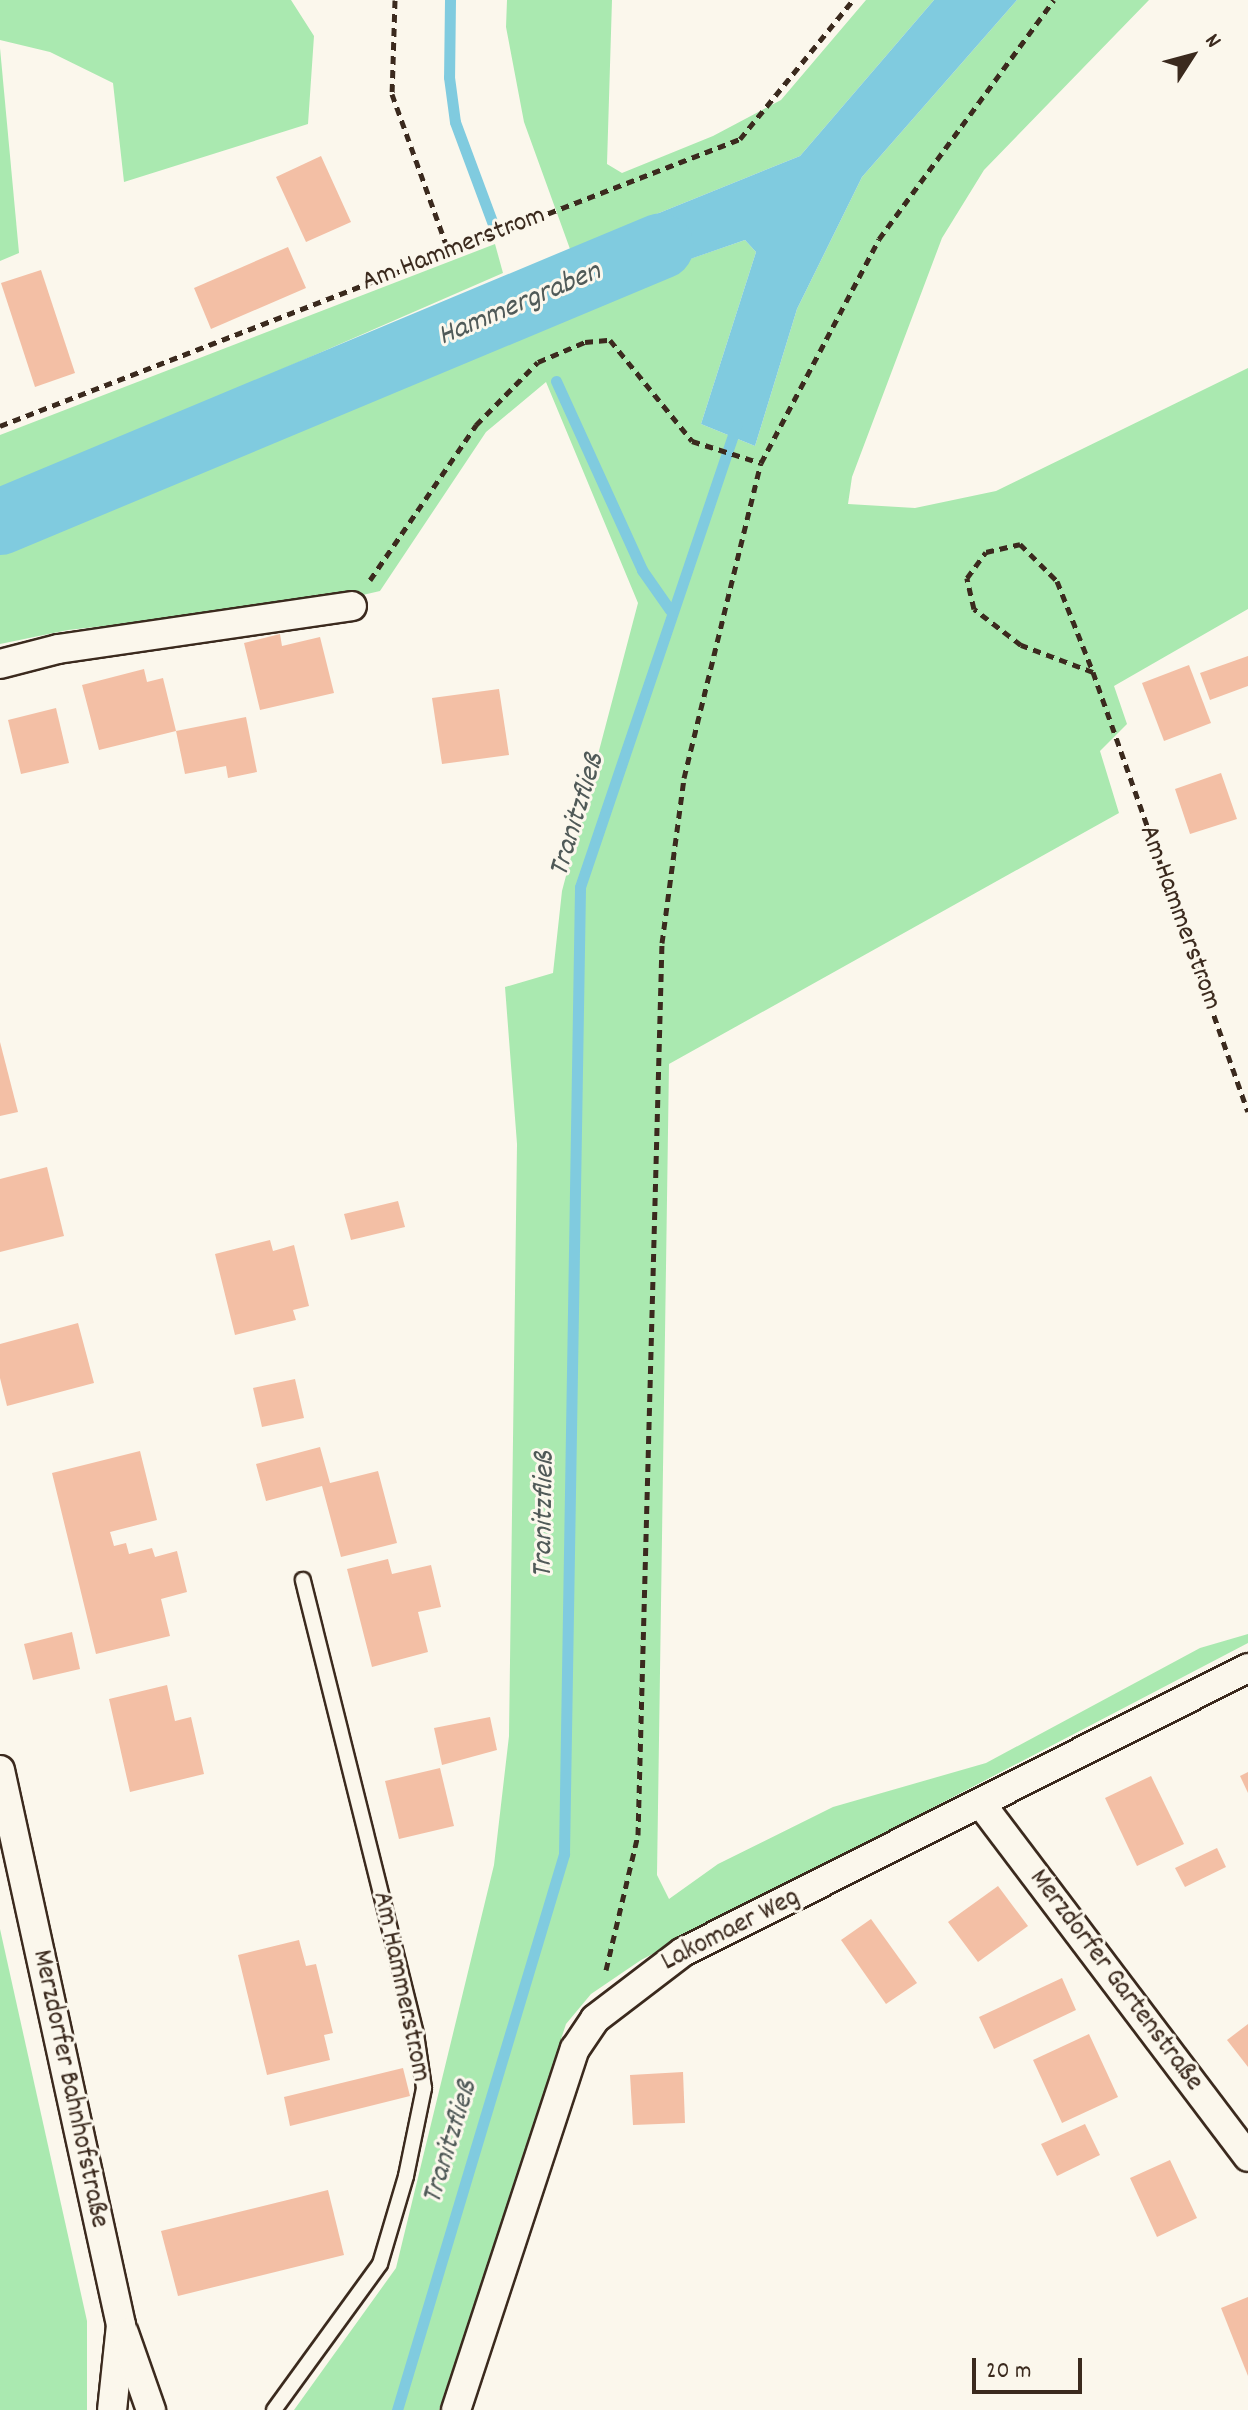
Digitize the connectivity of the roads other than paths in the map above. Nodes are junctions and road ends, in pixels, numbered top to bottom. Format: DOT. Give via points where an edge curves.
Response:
graph roads {
  1 [pos="352,606"];
  2 [pos="0,664"];
  3 [pos="303,1580"];
  4 [pos="1248,1668"];
  5 [pos="0,1770"];
  6 [pos="982,1805"];
  7 [pos="1248,2157"];
  8 [pos="121,2325"];
  9 [pos="112,2410"];
  10 [pos="151,2410"];
  11 [pos="274,2410"];
  12 [pos="456,2410"];
  1 -- 2 [label="street" via="58,649"];
  3 -- 11 [label="lane, Am Hammerstrom" via="416,2034 424,2088 380,2264"];
  4 -- 6 [label="street, Lakomaer Weg"];
  5 -- 8 [label="street, Merzdorfer Bahnhofstraße"];
  6 -- 7 [label="street, Merzdorfer Gartenstraße"];
  6 -- 12 [label="street, Lakomaer Weg" via="683,1952 595,2019 575,2049"];
  8 -- 9 [label="street, Merzdorfer Bahnhofstraße"];
  8 -- 10 [label="street"];
}
